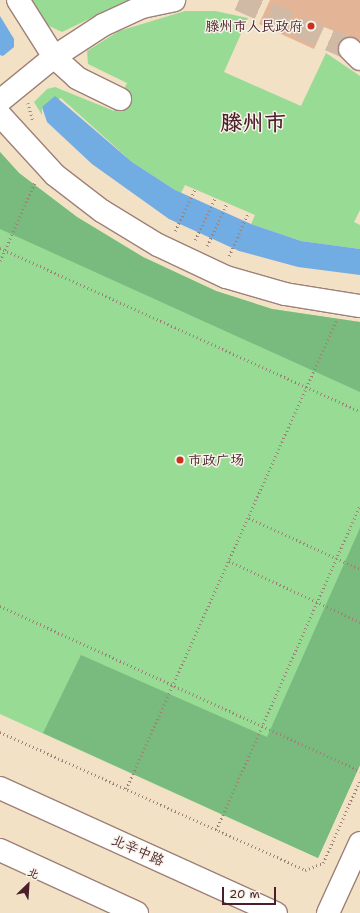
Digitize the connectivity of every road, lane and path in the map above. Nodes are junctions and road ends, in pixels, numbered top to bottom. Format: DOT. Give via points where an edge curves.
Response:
graph roads {
  1 [pos="18,0"];
  2 [pos="174,0"];
  3 [pos="54,57"];
  4 [pos="8,94"];
  5 [pos="120,99"];
  6 [pos="0,115"];
  7 [pos="35,123"];
  8 [pos="35,181"];
  9 [pos="195,189"];
  10 [pos="215,198"];
  11 [pos="227,203"];
  12 [pos="248,212"];
  13 [pos="168,227"];
  14 [pos="175,231"];
  15 [pos="182,234"];
  16 [pos="188,237"];
  17 [pos="195,240"];
  18 [pos="207,246"];
  19 [pos="0,248"];
  20 [pos="214,249"];
  21 [pos="5,250"];
  22 [pos="222,252"];
  23 [pos="229,256"];
  24 [pos="234,258"];
  25 [pos="0,261"];
  26 [pos="360,306"];
  27 [pos="338,317"];
  28 [pos="307,386"];
  29 [pos="360,411"];
  30 [pos="360,505"];
  31 [pos="249,518"];
  32 [pos="336,558"];
  33 [pos="229,561"];
  34 [pos="360,569"];
  35 [pos="317,602"];
  36 [pos="0,606"];
  37 [pos="360,622"];
  38 [pos="173,685"];
  39 [pos="262,726"];
  40 [pos="0,732"];
  41 [pos="360,771"];
  42 [pos="360,780"];
  43 [pos="0,788"];
  44 [pos="126,789"];
  45 [pos="216,830"];
  46 [pos="360,843"];
  47 [pos="0,850"];
  48 [pos="137,913"];
  49 [pos="276,913"];
  50 [pos="328,913"];
  1 -- 3 [label="street"];
  2 -- 3 [label="street" via="142,7 103,25"];
  3 -- 4 [label="street"];
  3 -- 5 [label="street" via="77,78"];
  4 -- 7 [label="path" via="32,108"];
  6 -- 26 [label="street" via="55,175 102,212 158,245 226,277 285,294"];
  8 -- 21 [label="path"];
  9 -- 14 [label="path"];
  10 -- 17 [label="path"];
  11 -- 18 [label="path"];
  12 -- 23 [label="path"];
  13 -- 14 [label="path"];
  14 -- 15 [label="path"];
  16 -- 17 [label="path"];
  17 -- 18 [label="path"];
  18 -- 20 [label="path"];
  19 -- 21 [label="path"];
  21 -- 25 [label="path"];
  21 -- 28 [label="path"];
  22 -- 23 [label="path"];
  23 -- 24 [label="path"];
  27 -- 28 [label="path"];
  28 -- 29 [label="path"];
  28 -- 31 [label="path"];
  30 -- 32 [label="path"];
  31 -- 32 [label="path"];
  31 -- 33 [label="path"];
  32 -- 34 [label="path"];
  32 -- 35 [label="path"];
  33 -- 35 [label="path"];
  33 -- 38 [label="path"];
  35 -- 37 [label="path"];
  35 -- 39 [label="path"];
  36 -- 38 [label="path"];
  38 -- 39 [label="path"];
  38 -- 44 [label="path"];
  39 -- 41 [label="path"];
  39 -- 45 [label="path"];
  40 -- 44 [label="path"];
  42 -- 45 [label="path" via="323,863 305,870"];
  43 -- 49 [label="street, 北辛中路"];
  44 -- 45 [label="path"];
  46 -- 50 [label="street"];
  47 -- 48 [label="street"];
}
